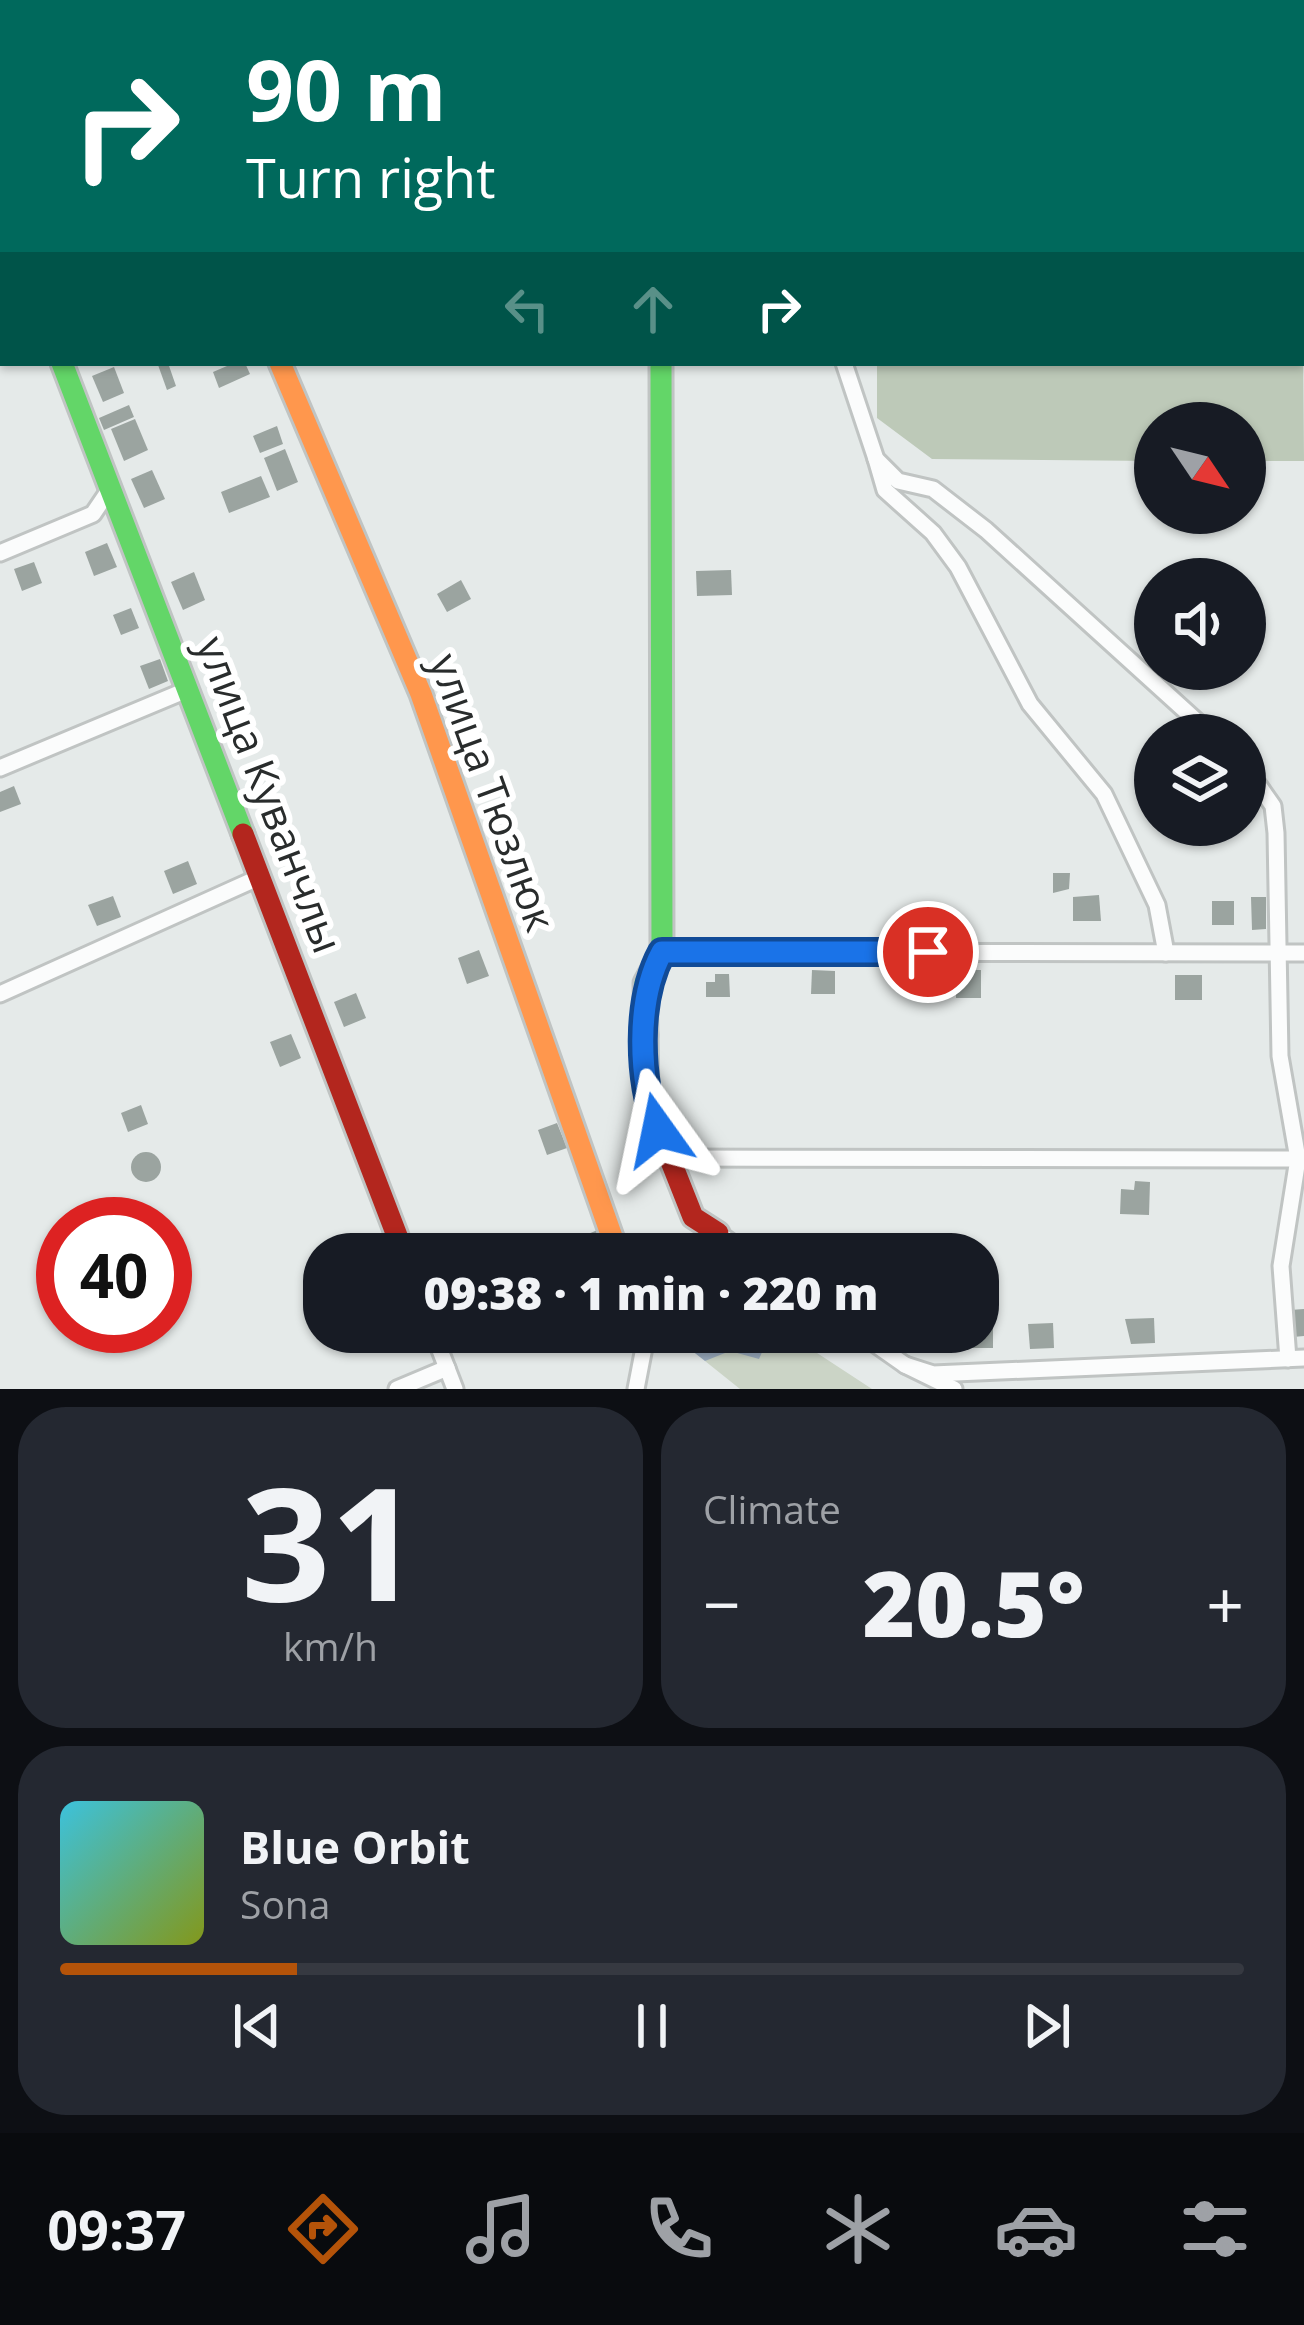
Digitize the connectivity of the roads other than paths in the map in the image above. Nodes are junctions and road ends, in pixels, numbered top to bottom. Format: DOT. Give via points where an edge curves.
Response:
graph roads {
  1 [pos="63,366"];
  2 [pos="281,366"];
  3 [pos="661,366"];
  4 [pos="845,366"];
  5 [pos="856,366"];
  6 [pos="856,390"];
  7 [pos="877,459"];
  8 [pos="112,486"];
  9 [pos="0,553"];
  10 [pos="189,689"];
  11 [pos="1189,714"];
  12 [pos="0,768"];
  13 [pos="1266,796"];
  14 [pos="260,877"];
  15 [pos="662,952"];
  16 [pos="1166,953"];
  17 [pos="1281,953"];
  18 [pos="1304,953"];
  19 [pos="0,994"];
  20 [pos="670,1158"];
  21 [pos="1301,1159"];
  22 [pos="396,1233"];
  23 [pos="611,1233"];
  24 [pos="718,1233"];
  25 [pos="441,1353"];
  26 [pos="643,1353"];
  27 [pos="888,1353"];
  28 [pos="1296,1358"];
  29 [pos="905,1365"];
  30 [pos="447,1368"];
  31 [pos="397,1389"];
  32 [pos="455,1389"];
  33 [pos="636,1389"];
  34 [pos="954,1389"];
  1 -- 8 [label="street, улица Куванчлы"];
  2 -- 23 [label="street, улица Тюзлюк" via="421,694"];
  3 -- 15 [label="street"];
  4 -- 6 [label="street"];
  5 -- 6 [label="street"];
  6 -- 7 [label="street"];
  7 -- 11 [label="street" via="898,481 933,489 986,530"];
  7 -- 16 [label="street" via="885,490 958,567 1030,704 1104,794 1157,905"];
  8 -- 9 [label="street" via="93,514"];
  8 -- 10 [label="street, улица Куванчлы"];
  10 -- 12 [label="street"];
  10 -- 14 [label="street, улица Куванчлы"];
  13 -- 17 [label="street" via="1273,806"];
  14 -- 19 [label="street"];
  14 -- 22 [label="street, улица Куванчлы"];
  15 -- 16 [label="street"];
  15 -- 20 [label="street" via="645,983 647,1101"];
  16 -- 17 [label="street"];
  17 -- 18 [label="street"];
  17 -- 21 [label="street" via="1280,1056"];
  20 -- 21 [label="street"];
  20 -- 24 [label="street" via="693,1217"];
  21 -- 28 [label="street" via="1281,1266"];
  25 -- 30 [label="street"];
  26 -- 33 [label="street"];
  27 -- 29 [label="street"];
  28 -- 29 [label="street" via="933,1374"];
  29 -- 34 [label="street"];
  30 -- 31 [label="street"];
  30 -- 32 [label="street"];
}
